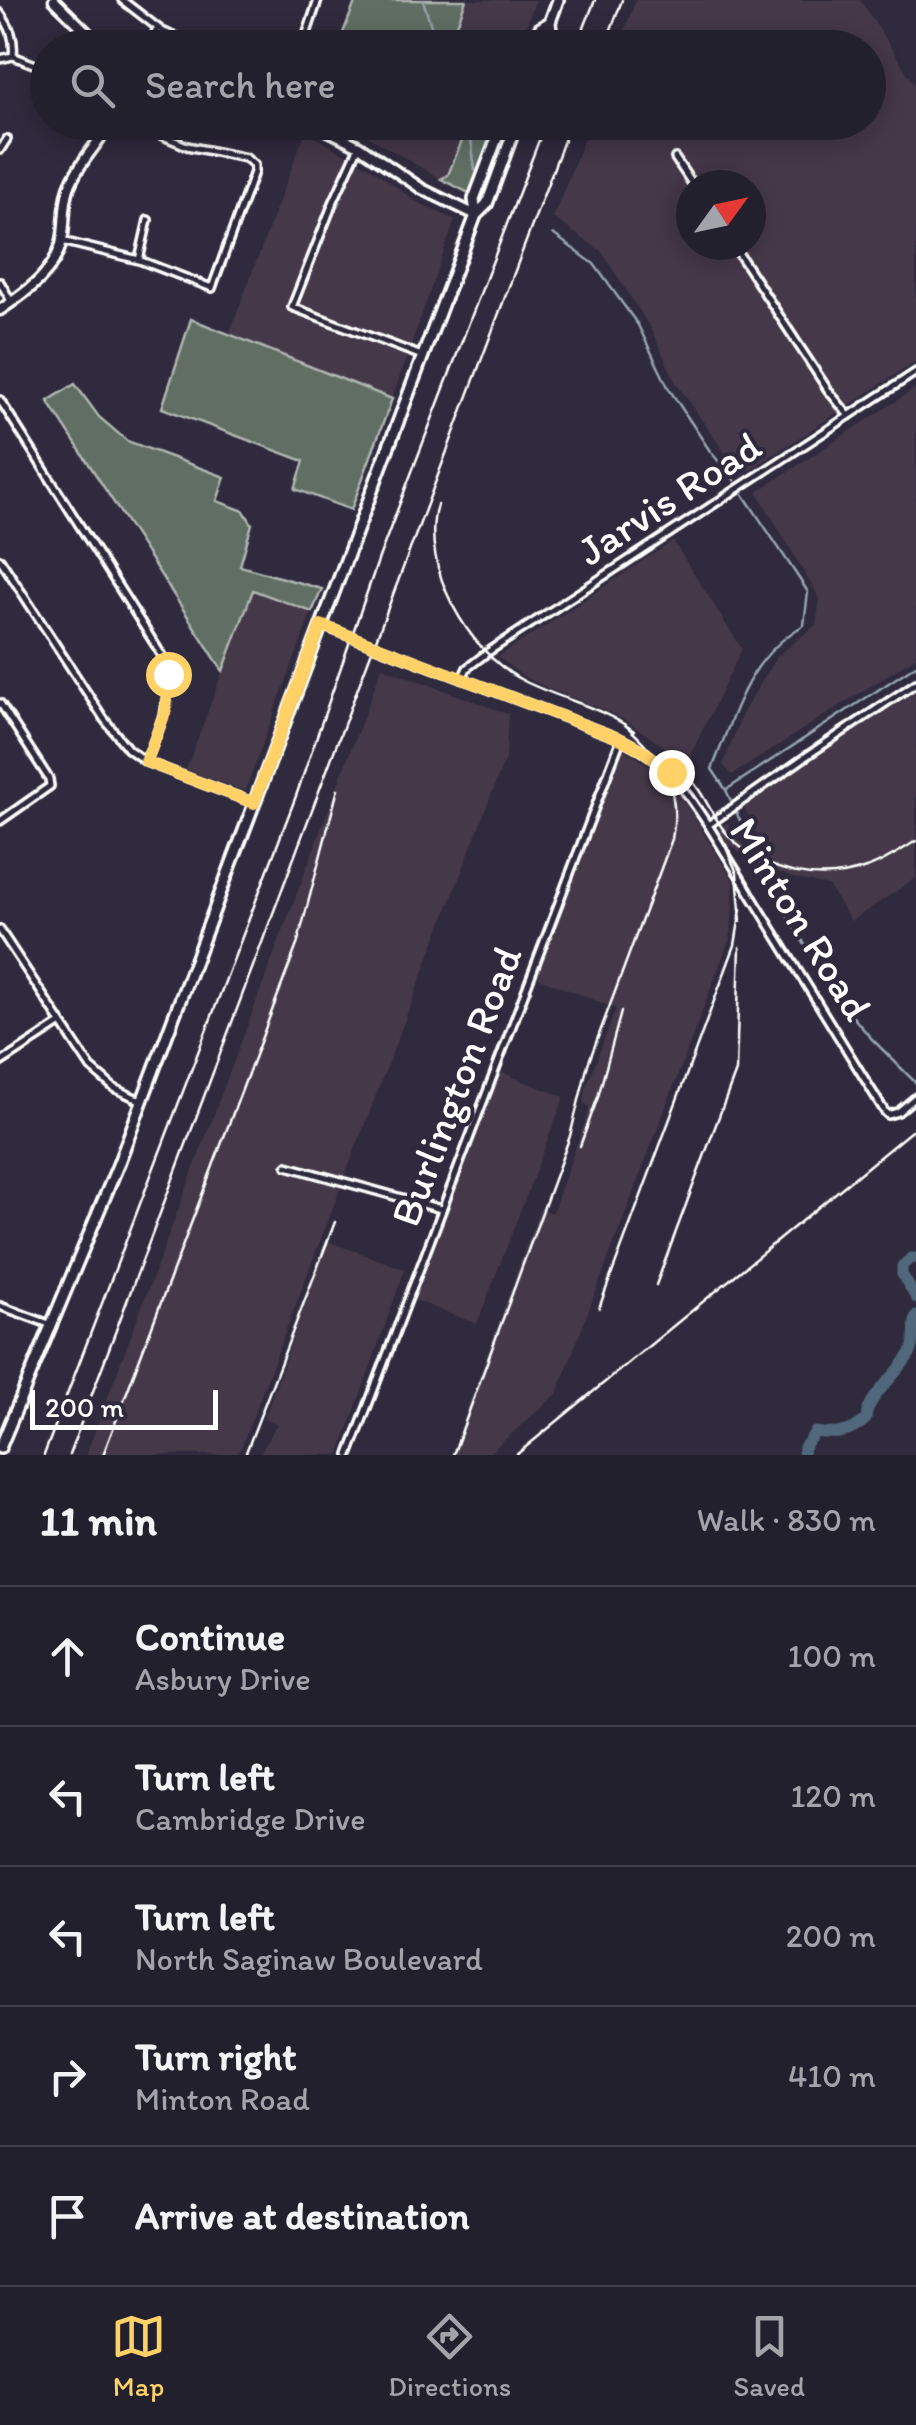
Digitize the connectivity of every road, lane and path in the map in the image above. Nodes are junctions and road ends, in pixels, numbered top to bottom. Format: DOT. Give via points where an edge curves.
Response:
graph roads {
  1 [pos="54,0"];
  2 [pos="122,0"];
  3 [pos="318,0"];
  4 [pos="558,0"];
  5 [pos="0,13"];
  6 [pos="550,22"];
  7 [pos="158,28"];
  8 [pos="85,30"];
  9 [pos="161,30"];
  10 [pos="308,30"];
  11 [pos="539,30"];
  12 [pos="552,30"];
  13 [pos="13,56"];
  14 [pos="0,59"];
  15 [pos="30,63"];
  16 [pos="7,139"];
  17 [pos="99,140"];
  18 [pos="172,140"];
  19 [pos="347,140"];
  20 [pos="497,140"];
  21 [pos="510,140"];
  22 [pos="359,146"];
  23 [pos="0,150"];
  24 [pos="675,158"];
  25 [pos="683,170"];
  26 [pos="476,215"];
  27 [pos="148,220"];
  28 [pos="62,241"];
  29 [pos="138,260"];
  30 [pos="742,260"];
  31 [pos="0,282"];
  32 [pos="12,302"];
  33 [pos="0,310"];
  34 [pos="422,356"];
  35 [pos="916,372"];
  36 [pos="0,400"];
  37 [pos="849,416"];
  38 [pos="0,558"];
  39 [pos="321,625"];
  40 [pos="462,679"];
  41 [pos="916,683"];
  42 [pos="0,704"];
  43 [pos="621,739"];
  44 [pos="146,762"];
  45 [pos="254,803"];
  46 [pos="0,821"];
  47 [pos="708,826"];
  48 [pos="1,932"];
  49 [pos="60,1024"];
  50 [pos="0,1063"];
  51 [pos="916,1097"];
  52 [pos="142,1102"];
  53 [pos="287,1166"];
  54 [pos="441,1209"];
  55 [pos="0,1306"];
  56 [pos="52,1326"];
  57 [pos="4,1424"];
  58 [pos="0,1448"];
  59 [pos="348,1455"];
  1 -- 8 [label="main road"];
  2 -- 7 [label="street"];
  3 -- 10 [label="street"];
  4 -- 6 [label="main road"];
  5 -- 13 [label="street" via="12,32"];
  6 -- 11 [label="main road"];
  6 -- 12 [label="main road"];
  7 -- 9 [label="street"];
  13 -- 14 [label="street"];
  13 -- 15 [label="street"];
  16 -- 23 [label="street"];
  17 -- 28 [label="main road" via="72,180"];
  18 -- 29 [label="street" via="246,158 254,172 212,288"];
  19 -- 22 [label="main road"];
  20 -- 26 [label="main road" via="474,199"];
  21 -- 26 [label="main road" via="487,204"];
  22 -- 26 [label="main road" via="422,189"];
  22 -- 34 [label="street" via="292,307"];
  24 -- 25 [label="street"];
  26 -- 34 [label="main road"];
  27 -- 29 [label="street"];
  28 -- 29 [label="street"];
  28 -- 32 [label="main road" via="42,278"];
  30 -- 37 [label="street"];
  31 -- 32 [label="street"];
  32 -- 33 [label="main road"];
  34 -- 39 [label="main road"];
  35 -- 37 [label="street, Jarvis Road"];
  36 -- 44 [label="street" via="162,657 166,710"];
  37 -- 40 [label="street, Jarvis Road" via="488,652"];
  38 -- 44 [label="street" via="110,729"];
  39 -- 40 [label="street, Minton Road"];
  39 -- 45 [label="main road"];
  40 -- 43 [label="street, Minton Road"];
  41 -- 47 [label="street"];
  42 -- 46 [label="street" via="50,786"];
  43 -- 47 [label="street, Minton Road" via="671,772"];
  43 -- 54 [label="street, Burlington Road"];
  44 -- 45 [label="street"];
  45 -- 52 [label="main road"];
  47 -- 51 [label="street, Minton Road" via="883,1109 891,1115"];
  48 -- 49 [label="street"];
  49 -- 50 [label="street"];
  49 -- 52 [label="street" via="97,1074"];
  52 -- 56 [label="main road"];
  53 -- 54 [label="street"];
  54 -- 59 [label="street, Burlington Road"];
  55 -- 56 [label="street"];
  56 -- 57 [label="main road"];
  57 -- 58 [label="main road"];
}
